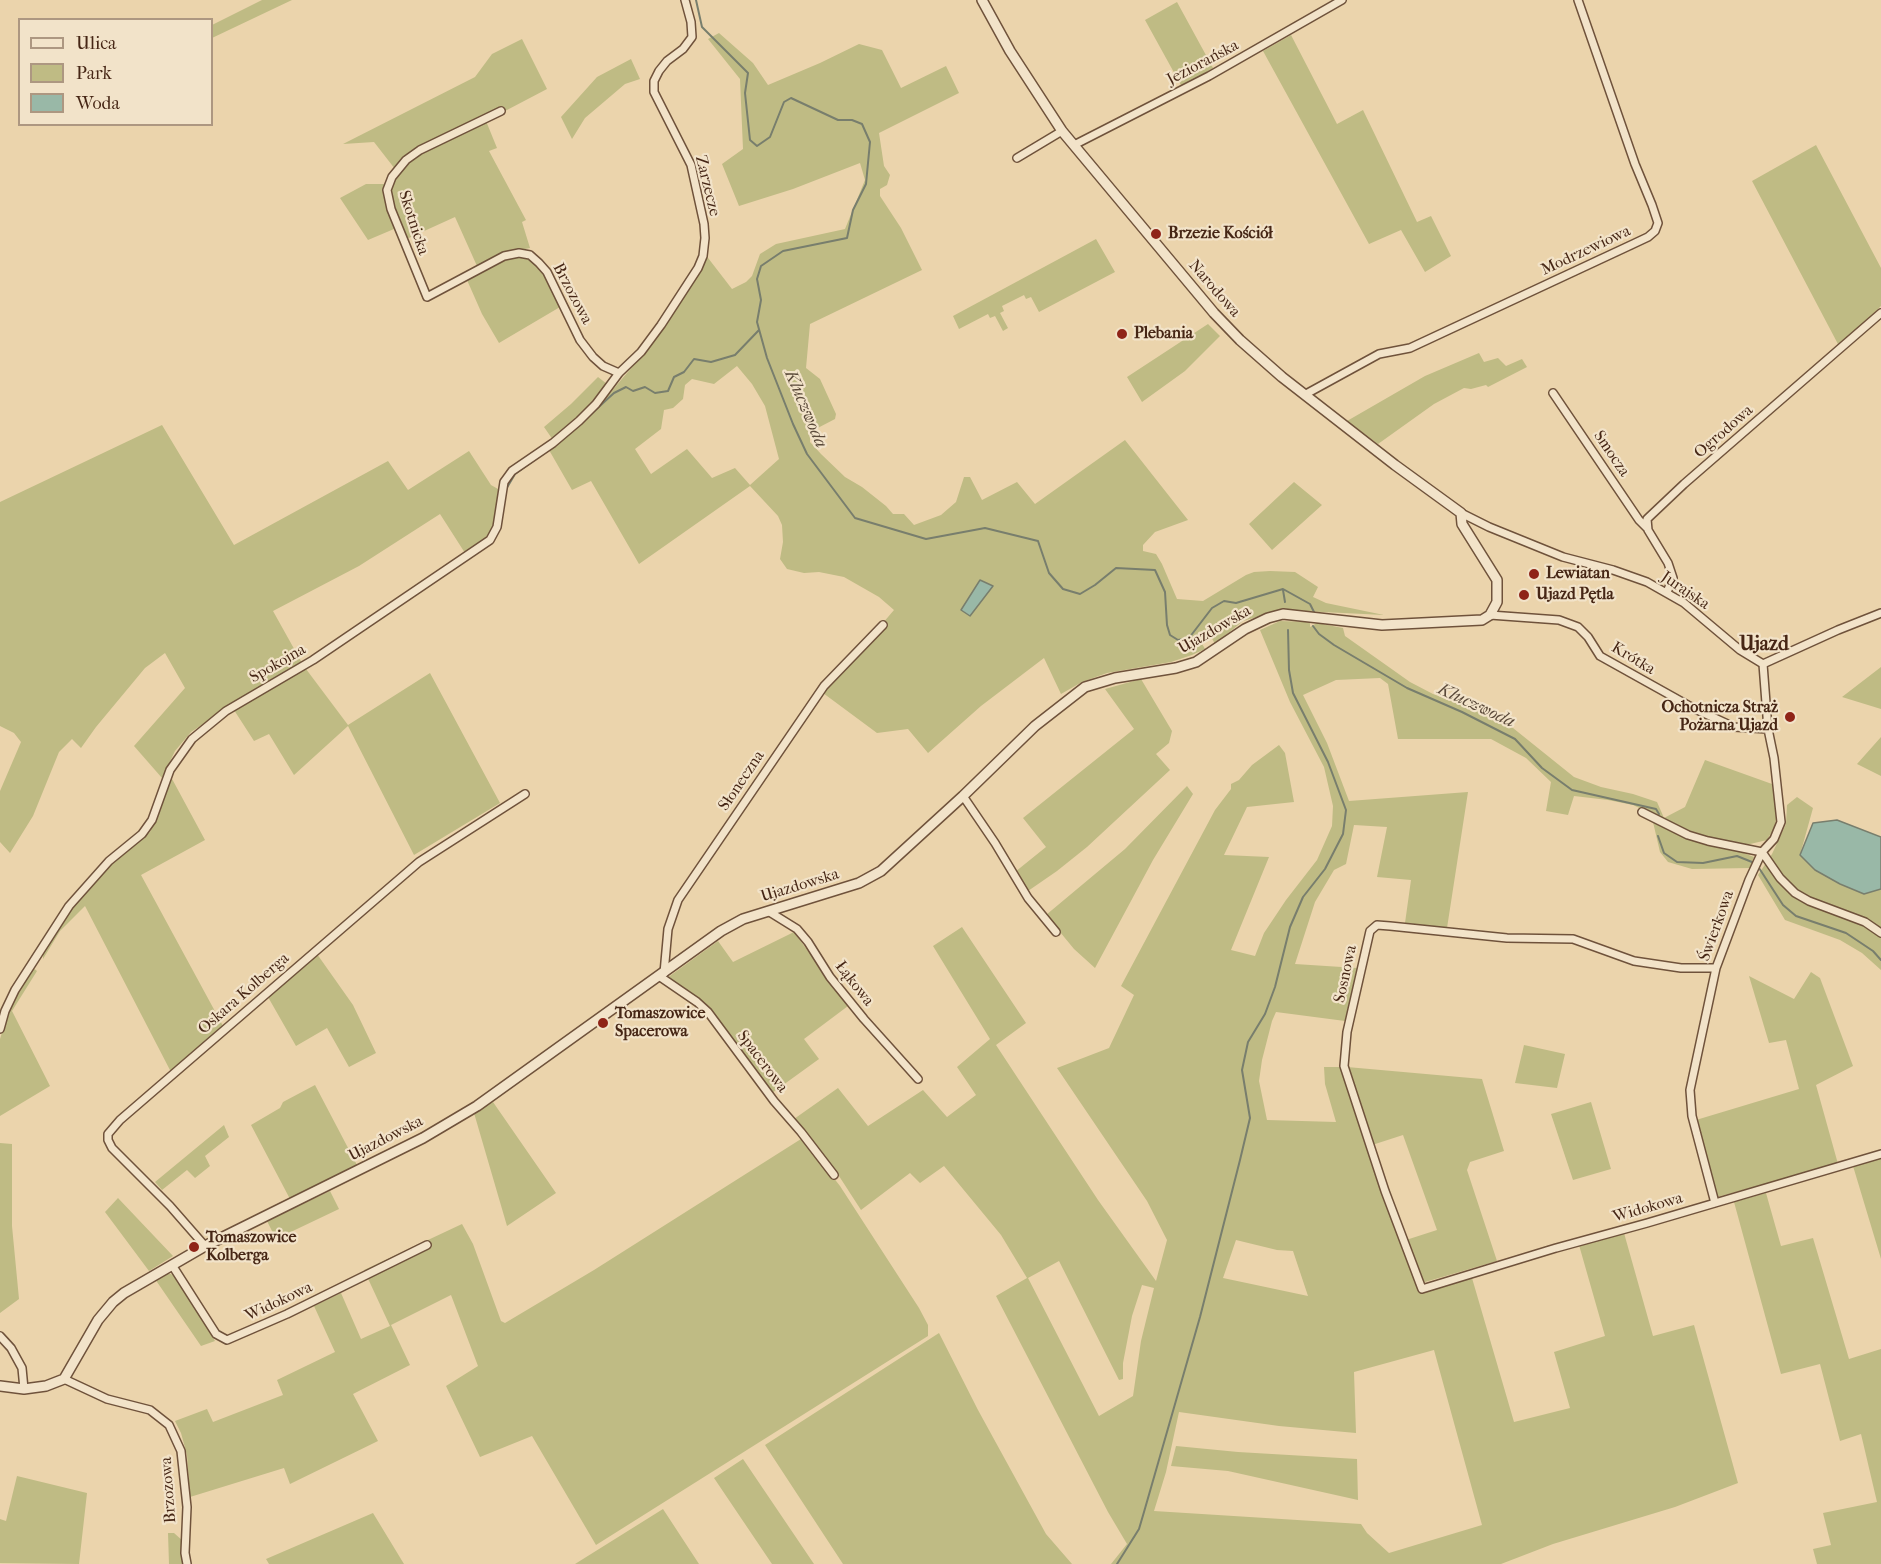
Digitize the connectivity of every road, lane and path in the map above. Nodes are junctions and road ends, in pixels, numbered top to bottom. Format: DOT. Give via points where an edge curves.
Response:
graph roads {
  1 [pos="685,0"];
  2 [pos="982,0"];
  3 [pos="1341,0"];
  4 [pos="1578,0"];
  5 [pos="501,111"];
  6 [pos="1062,131"];
  7 [pos="1074,145"];
  8 [pos="1017,158"];
  9 [pos="427,297"];
  10 [pos="1881,313"];
  11 [pos="619,373"];
  12 [pos="1553,393"];
  13 [pos="1306,394"];
  14 [pos="1461,513"];
  15 [pos="1648,530"];
  16 [pos="1667,592"];
  17 [pos="1881,613"];
  18 [pos="1490,615"];
  19 [pos="884,625"];
  20 [pos="1763,664"];
  21 [pos="1768,729"];
  22 [pos="525,794"];
  23 [pos="963,796"];
  24 [pos="1642,812"];
  25 [pos="1762,852"];
  26 [pos="768,911"];
  27 [pos="1056,932"];
  28 [pos="1881,933"];
  29 [pos="1716,968"];
  30 [pos="661,974"];
  31 [pos="0,1029"];
  32 [pos="918,1079"];
  33 [pos="1881,1154"];
  34 [pos="834,1175"];
  35 [pos="1715,1203"];
  36 [pos="428,1245"];
  37 [pos="205,1246"];
  38 [pos="172,1265"];
  39 [pos="1422,1289"];
  40 [pos="0,1336"];
  41 [pos="64,1379"];
  42 [pos="0,1386"];
  43 [pos="24,1389"];
  44 [pos="187,1564"];
  1 -- 11 [label="street, Zarzecze" via="692,37 659,71 654,92 691,165 704,224 703,256 641,352"];
  2 -- 6 [label="street, Narodowa"];
  3 -- 7 [label="street, Jeziorańska" via="1209,76"];
  4 -- 13 [label="street, Modrzewiowa" via="1658,223 1655,231 1410,348 1379,354"];
  5 -- 9 [label="street, Skotnicka" via="420,150 392,177 387,190 392,209"];
  6 -- 7 [label="street, Narodowa"];
  6 -- 8 [label="street"];
  7 -- 13 [label="street, Narodowa" via="1229,329"];
  9 -- 11 [label="street, Brzozowa" via="504,256 530,255 547,272 580,340 603,366"];
  10 -- 15 [label="street, Ogrodowa" via="1658,507 1647,519"];
  11 -- 31 [label="street, Spokojna" via="579,421 512,471 504,482 497,527 490,540 313,660 225,711 192,739 170,770 152,820 69,906 15,990"];
  12 -- 15 [label="street, Smocza"];
  13 -- 14 [label="street, Narodowa" via="1374,450"];
  14 -- 16 [label="street, Jurajska" via="1536,548 1630,576"];
  14 -- 18 [label="street" via="1462,524 1497,580 1497,602"];
  15 -- 16 [label="street" via="1673,578"];
  16 -- 20 [label="street, Jurajska"];
  17 -- 20 [label="street"];
  18 -- 21 [label="street, Krótka" via="1559,620 1578,627 1600,656 1695,709 1734,726"];
  18 -- 23 [label="street, Ujazdowska" via="1482,620 1382,625 1290,613 1268,618 1196,662 1085,687 1035,726"];
  19 -- 30 [label="street, Słoneczna" via="824,686 678,900 668,929"];
  20 -- 21 [label="street, Świerkowa"];
  21 -- 25 [label="street, Świerkowa" via="1781,822 1774,839"];
  22 -- 37 [label="street, Oskara Kolberga" via="419,862 108,1134 112,1148"];
  23 -- 26 [label="street, Ujazdowska" via="881,871 859,883"];
  23 -- 27 [label="street" via="1028,898"];
  24 -- 25 [label="street" via="1688,836"];
  25 -- 28 [label="street" via="1795,893"];
  25 -- 29 [label="street, Świerkowa"];
  26 -- 30 [label="street, Ujazdowska" via="721,931"];
  26 -- 32 [label="street, Łąkowa" via="797,929 830,977"];
  29 -- 35 [label="street, Świerkowa" via="1690,1090 1692,1116"];
  29 -- 39 [label="street, Sosnowa" via="1634,962 1573,939 1507,938 1377,925 1371,930 1347,1032 1344,1066"];
  30 -- 34 [label="street, Spacerowa" via="708,1012"];
  30 -- 37 [label="street, Ujazdowska" via="469,1111"];
  33 -- 35 [label="street, Widokowa"];
  35 -- 39 [label="street, Widokowa"];
  36 -- 38 [label="street, Widokowa" via="227,1340 216,1334"];
  37 -- 38 [label="street, Ujazdowska"];
  38 -- 41 [label="street, Ujazdowska" via="113,1302"];
  40 -- 43 [label="street" via="22,1368"];
  41 -- 43 [label="street"];
  41 -- 44 [label="street, Brzozowa" via="107,1399 150,1410 169,1425 180,1451 187,1507"];
  42 -- 43 [label="street"];
}
